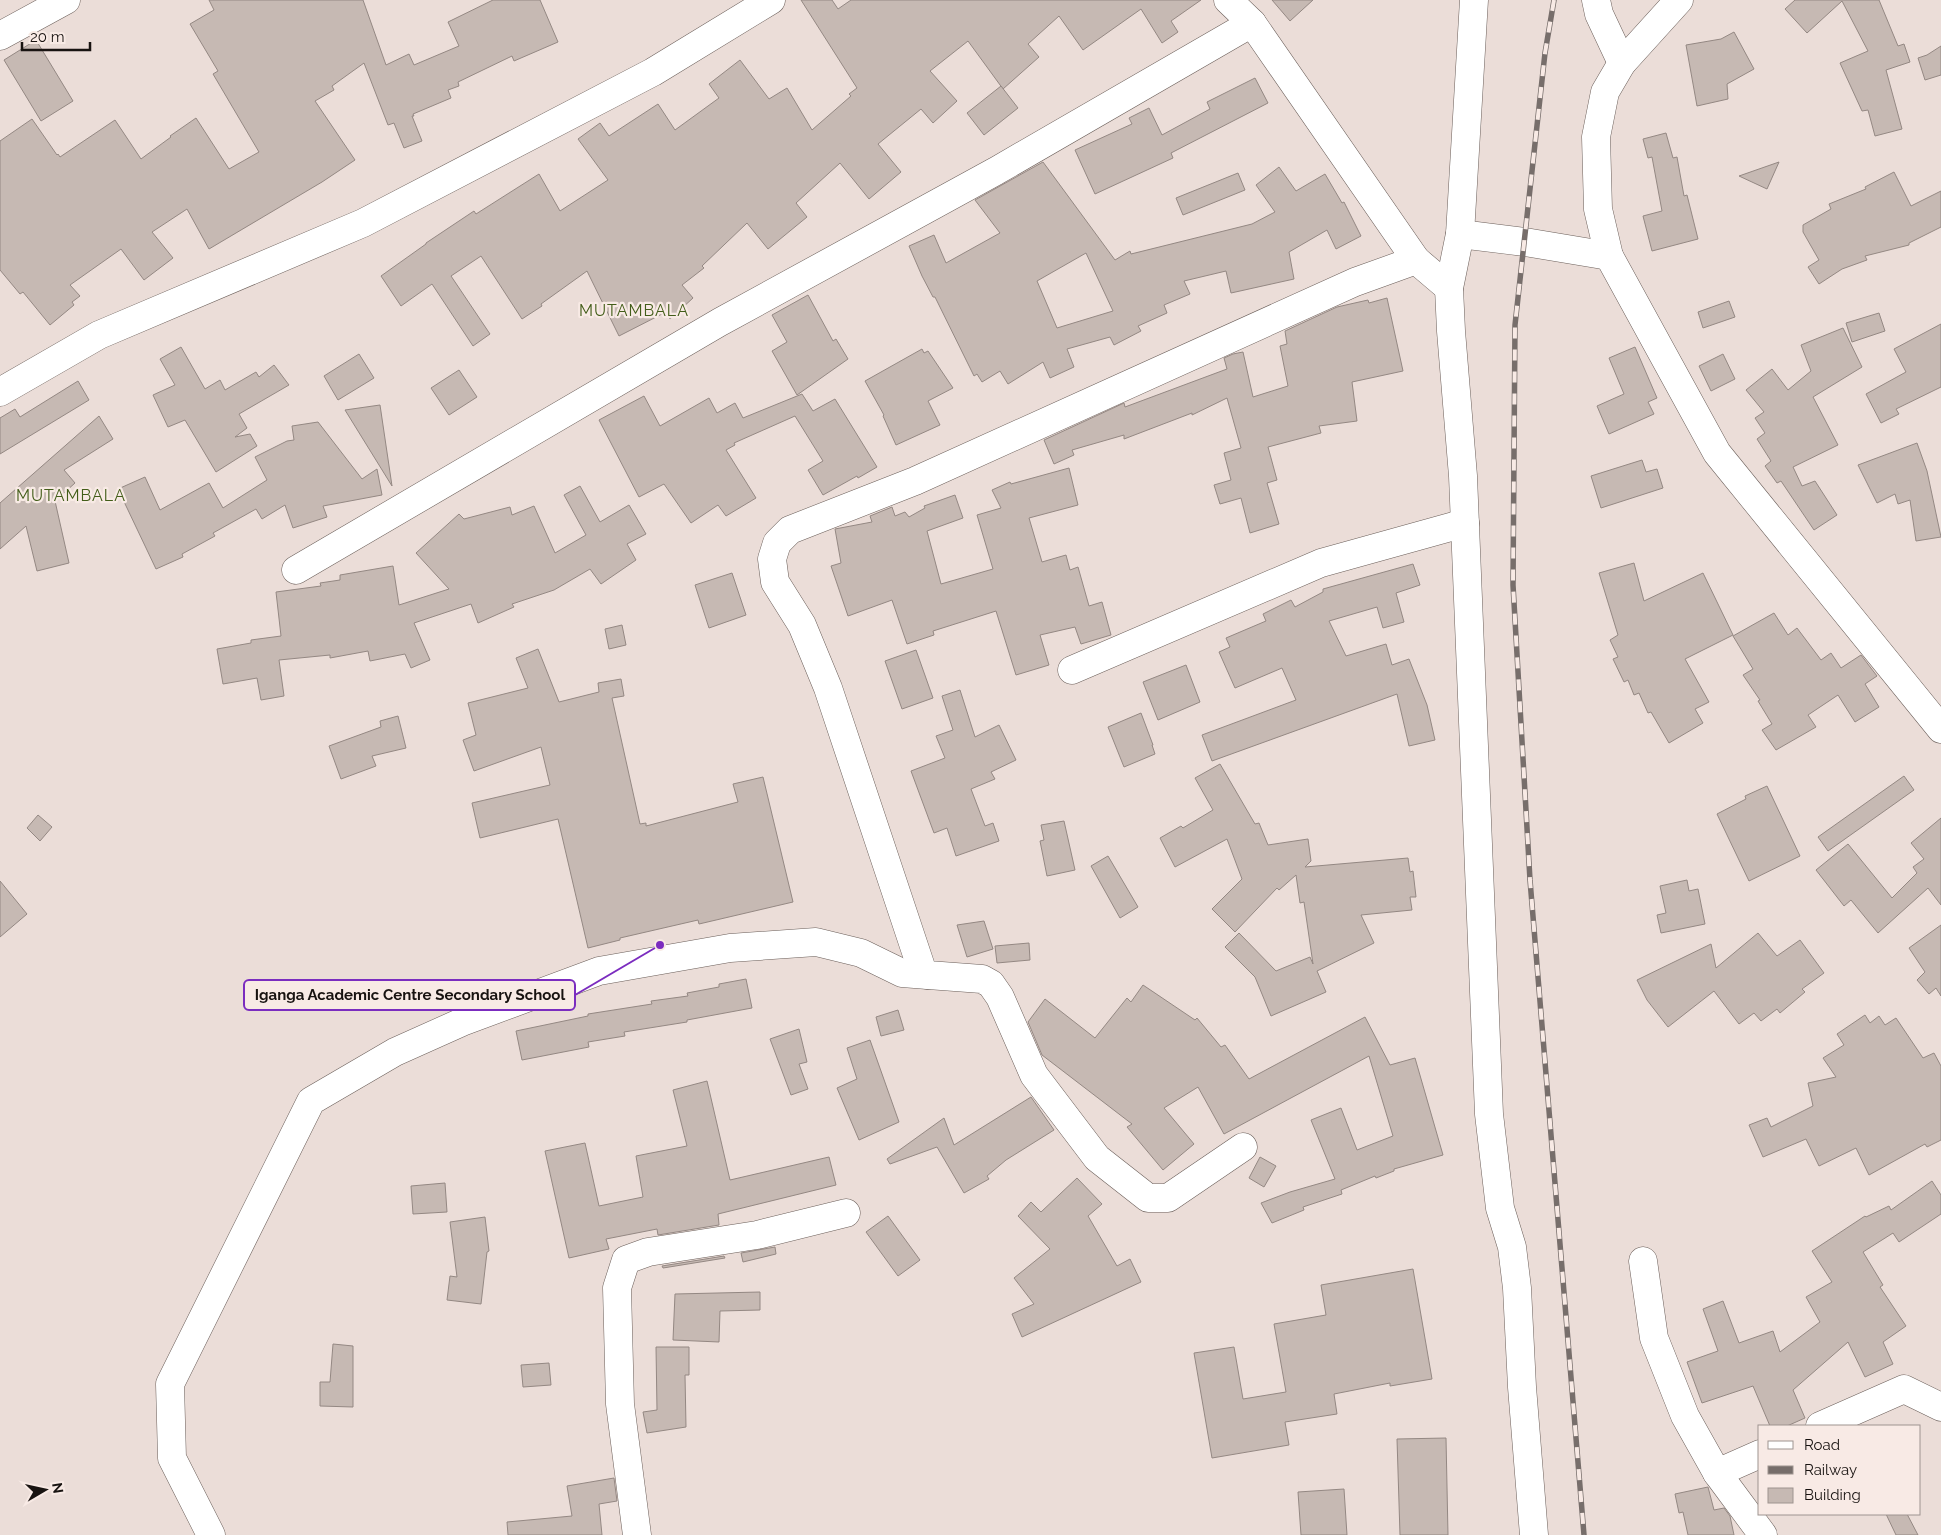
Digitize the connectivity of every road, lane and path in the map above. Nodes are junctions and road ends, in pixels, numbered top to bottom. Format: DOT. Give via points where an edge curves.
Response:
graph roads {
  1 [pos="66,0"];
  2 [pos="771,0"];
  3 [pos="1228,0"];
  4 [pos="1474,0"];
  5 [pos="1596,0"];
  6 [pos="1679,0"];
  7 [pos="1252,23"];
  8 [pos="0,36"];
  9 [pos="1622,63"];
  10 [pos="1460,234"];
  11 [pos="1609,256"];
  12 [pos="1416,260"];
  13 [pos="1449,288"];
  14 [pos="0,392"];
  15 [pos="1465,523"];
  16 [pos="296,570"];
  17 [pos="1072,670"];
  18 [pos="1941,729"];
  19 [pos="928,975"];
  20 [pos="1243,1146"];
  21 [pos="846,1213"];
  22 [pos="1643,1261"];
  23 [pos="1941,1407"];
  24 [pos="1822,1425"];
  25 [pos="1758,1455"];
  26 [pos="1717,1473"];
  27 [pos="211,1535"];
  28 [pos="637,1535"];
  29 [pos="1534,1535"];
  30 [pos="1763,1535"];
  1 -- 8 [label="street"];
  2 -- 14 [label="street" via="653,72 363,223 100,335"];
  3 -- 7 [label="street"];
  4 -- 10 [label="street"];
  5 -- 9 [label="street" via="1599,14"];
  6 -- 9 [label="street"];
  7 -- 12 [label="street"];
  7 -- 16 [label="street" via="996,171 720,322"];
  9 -- 11 [label="street" via="1605,92 1596,137 1598,209"];
  10 -- 11 [label="street"];
  10 -- 13 [label="street"];
  11 -- 18 [label="street" via="1717,453"];
  12 -- 13 [label="street"];
  12 -- 19 [label="street" via="1355,282 915,480 790,530 777,543 772,559 775,582 802,625 828,688 922,970"];
  13 -- 15 [label="street"];
  15 -- 17 [label="street" via="1321,563"];
  15 -- 29 [label="street" via="1489,1114 1500,1208 1512,1247 1517,1288"];
  19 -- 20 [label="street" via="982,979 991,984 1000,997 1034,1075 1097,1158 1148,1198 1168,1198"];
  19 -- 27 [label="street" via="902,973 860,952 816,942 730,948 599,971 412,1044 311,1101 170,1384 172,1458"];
  21 -- 28 [label="street" via="757,1234 648,1252 626,1260 617,1288 620,1404"];
  22 -- 26 [label="street" via="1654,1338 1685,1416"];
  23 -- 24 [label="street" via="1904,1389"];
  25 -- 26 [label="street"];
  26 -- 30 [label="street"];
}
